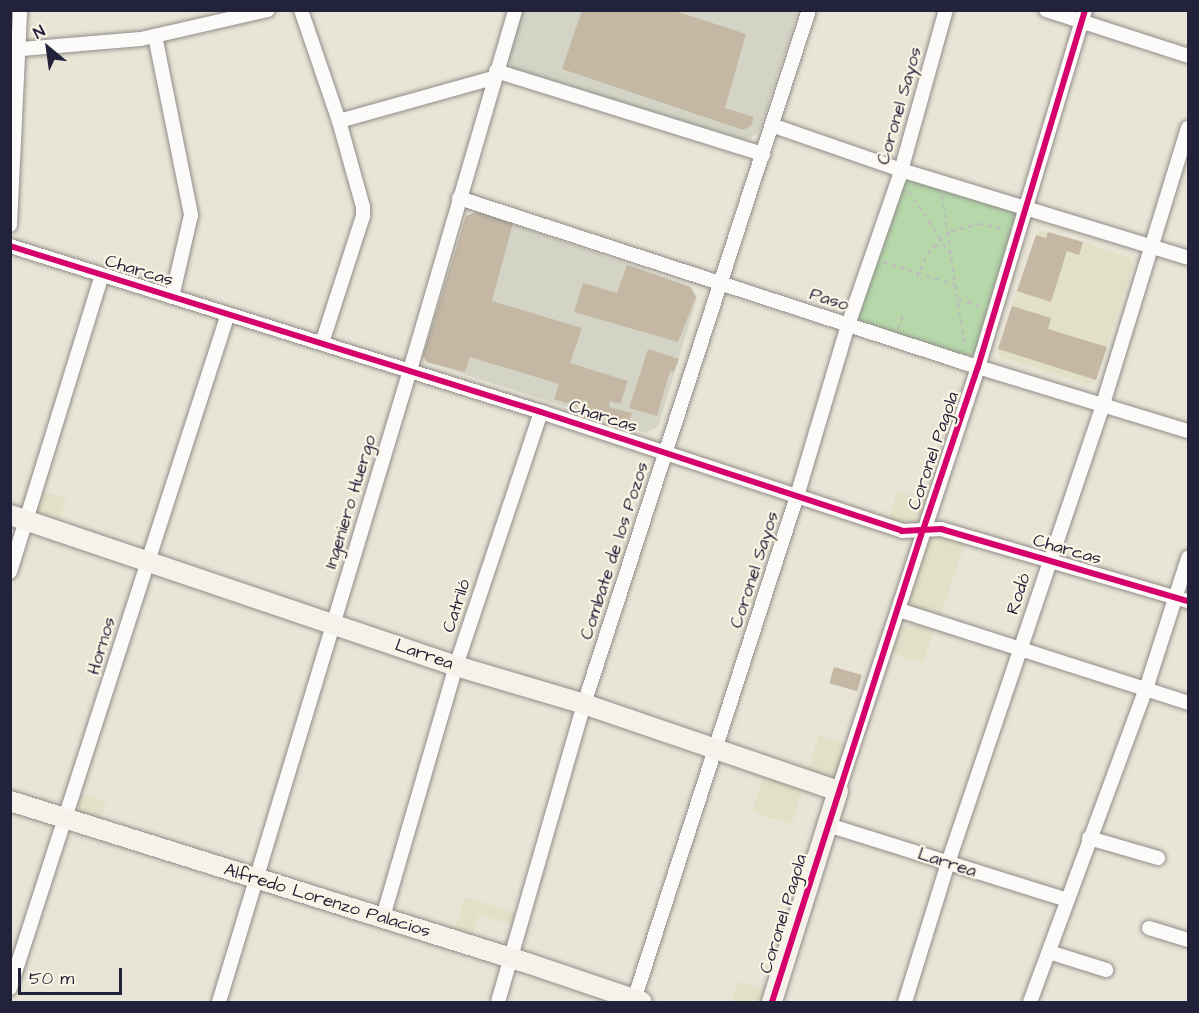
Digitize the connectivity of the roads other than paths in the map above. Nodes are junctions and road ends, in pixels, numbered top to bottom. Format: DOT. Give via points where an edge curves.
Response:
graph roads {
  1 [pos="20,10"];
  2 [pos="268,10"];
  3 [pos="301,10"];
  4 [pos="515,10"];
  5 [pos="809,10"];
  6 [pos="946,10"];
  7 [pos="1046,10"];
  8 [pos="235,15"];
  9 [pos="1084,16"];
  10 [pos="154,36"];
  11 [pos="14,50"];
  12 [pos="1188,56"];
  13 [pos="495,75"];
  14 [pos="339,121"];
  15 [pos="774,126"];
  16 [pos="1188,128"];
  17 [pos="763,154"];
  18 [pos="901,170"];
  19 [pos="459,198"];
  20 [pos="1028,209"];
  21 [pos="10,225"];
  22 [pos="10,246"];
  23 [pos="1154,247"];
  24 [pos="1188,258"];
  25 [pos="102,275"];
  26 [pos="720,282"];
  27 [pos="172,297"];
  28 [pos="228,314"];
  29 [pos="848,325"];
  30 [pos="322,343"];
  31 [pos="978,367"];
  32 [pos="410,370"];
  33 [pos="1103,404"];
  34 [pos="541,412"];
  35 [pos="1188,432"];
  36 [pos="667,453"];
  37 [pos="797,496"];
  38 [pos="19,518"];
  39 [pos="923,530"];
  40 [pos="1188,558"];
  41 [pos="147,561"];
  42 [pos="1049,561"];
  43 [pos="10,572"];
  44 [pos="1182,599"];
  45 [pos="899,610"];
  46 [pos="333,624"];
  47 [pos="1020,647"];
  48 [pos="456,666"];
  49 [pos="1146,689"];
  50 [pos="1188,703"];
  51 [pos="584,704"];
  52 [pos="716,751"];
  53 [pos="838,791"];
  54 [pos="10,801"];
  55 [pos="67,819"];
  56 [pos="828,825"];
  57 [pos="1089,838"];
  58 [pos="1158,858"];
  59 [pos="948,864"];
  60 [pos="256,880"];
  61 [pos="1067,900"];
  62 [pos="383,917"];
  63 [pos="1149,928"];
  64 [pos="1188,940"];
  65 [pos="1049,952"];
  66 [pos="512,959"];
  67 [pos="1106,970"];
  68 [pos="10,988"];
  69 [pos="638,1001"];
  70 [pos="219,1002"];
  71 [pos="498,1002"];
  72 [pos="772,1002"];
  73 [pos="905,1002"];
  74 [pos="1029,1002"];
  1 -- 11 [label="street"];
  2 -- 8 [label="street"];
  3 -- 14 [label="street"];
  4 -- 13 [label="street, Ingeniero Huergo"];
  5 -- 15 [label="street, Combate de los Pozos"];
  6 -- 18 [label="street, Coronel Sayos"];
  7 -- 9 [label="street"];
  8 -- 10 [label="street"];
  9 -- 12 [label="street"];
  9 -- 20 [label="street, Coronel Pagola"];
  10 -- 11 [label="street"];
  10 -- 27 [label="street" via="191,215"];
  11 -- 21 [label="street"];
  13 -- 14 [label="street"];
  13 -- 17 [label="street"];
  13 -- 19 [label="street, Ingeniero Huergo"];
  14 -- 30 [label="street" via="362,197 363,216"];
  15 -- 17 [label="street, Combate de los Pozos"];
  15 -- 18 [label="street"];
  16 -- 23 [label="street, Rodó"];
  17 -- 26 [label="street, Combate de los Pozos"];
  18 -- 20 [label="street"];
  18 -- 29 [label="street, Coronel Sayos"];
  19 -- 26 [label="street, Paso"];
  19 -- 32 [label="street, Ingeniero Huergo"];
  20 -- 23 [label="street"];
  20 -- 31 [label="street, Coronel Pagola"];
  22 -- 25 [label="street, Charcas"];
  23 -- 24 [label="street"];
  23 -- 33 [label="street, Rodó"];
  25 -- 27 [label="street, Charcas"];
  25 -- 38 [label="street"];
  26 -- 29 [label="street, Paso"];
  26 -- 36 [label="street, Combate de los Pozos"];
  27 -- 28 [label="street, Charcas"];
  28 -- 30 [label="street, Charcas"];
  28 -- 41 [label="street, Hornos"];
  29 -- 31 [label="street, Paso"];
  29 -- 37 [label="street, Coronel Sayos"];
  30 -- 32 [label="street, Charcas"];
  31 -- 33 [label="street, Paso"];
  31 -- 39 [label="street, Coronel Pagola"];
  32 -- 34 [label="street, Charcas"];
  32 -- 46 [label="street, Ingeniero Huergo"];
  33 -- 35 [label="street, Paso"];
  33 -- 42 [label="street, Rodó"];
  34 -- 36 [label="street, Charcas"];
  34 -- 48 [label="street, Catriló"];
  36 -- 37 [label="street, Charcas"];
  36 -- 51 [label="street, Combate de los Pozos"];
  37 -- 39 [label="street, Charcas" via="902,531"];
  37 -- 52 [label="street, Coronel Sayos"];
  38 -- 41 [label="street, Larrea"];
  38 -- 43 [label="street"];
  39 -- 42 [label="street, Charcas" via="941,529"];
  39 -- 45 [label="street, Coronel Pagola"];
  40 -- 44 [label="street"];
  41 -- 46 [label="street, Larrea"];
  41 -- 55 [label="street, Hornos"];
  42 -- 44 [label="street, Charcas"];
  42 -- 47 [label="street, Rodó"];
  44 -- 49 [label="street"];
  45 -- 47 [label="street"];
  45 -- 53 [label="street, Coronel Pagola"];
  46 -- 48 [label="street, Larrea"];
  46 -- 60 [label="street, Ingeniero Huergo"];
  47 -- 49 [label="street"];
  47 -- 59 [label="street, Rodó"];
  48 -- 51 [label="street, Larrea"];
  48 -- 62 [label="street, Catriló"];
  49 -- 50 [label="street"];
  49 -- 57 [label="street"];
  51 -- 52 [label="street, Larrea"];
  51 -- 66 [label="street, Combate de los Pozos"];
  52 -- 53 [label="street, Larrea"];
  52 -- 69 [label="street, Coronel Sayos"];
  53 -- 56 [label="street, Coronel Pagola"];
  54 -- 55 [label="street, Alfredo Lorenzo Palacios"];
  55 -- 60 [label="street, Alfredo Lorenzo Palacios"];
  55 -- 68 [label="street, Hornos"];
  56 -- 59 [label="street, Larrea"];
  56 -- 72 [label="street, Coronel Pagola"];
  57 -- 58 [label="street"];
  57 -- 61 [label="street"];
  59 -- 61 [label="street, Larrea"];
  59 -- 73 [label="street, Rodó"];
  60 -- 62 [label="street, Alfredo Lorenzo Palacios"];
  60 -- 70 [label="street, Ingeniero Huergo"];
  61 -- 65 [label="street"];
  62 -- 66 [label="street, Alfredo Lorenzo Palacios"];
  63 -- 64 [label="street"];
  65 -- 67 [label="street"];
  65 -- 74 [label="street"];
  66 -- 69 [label="street, Alfredo Lorenzo Palacios"];
  66 -- 71 [label="street, Combate de los Pozos"];
}
